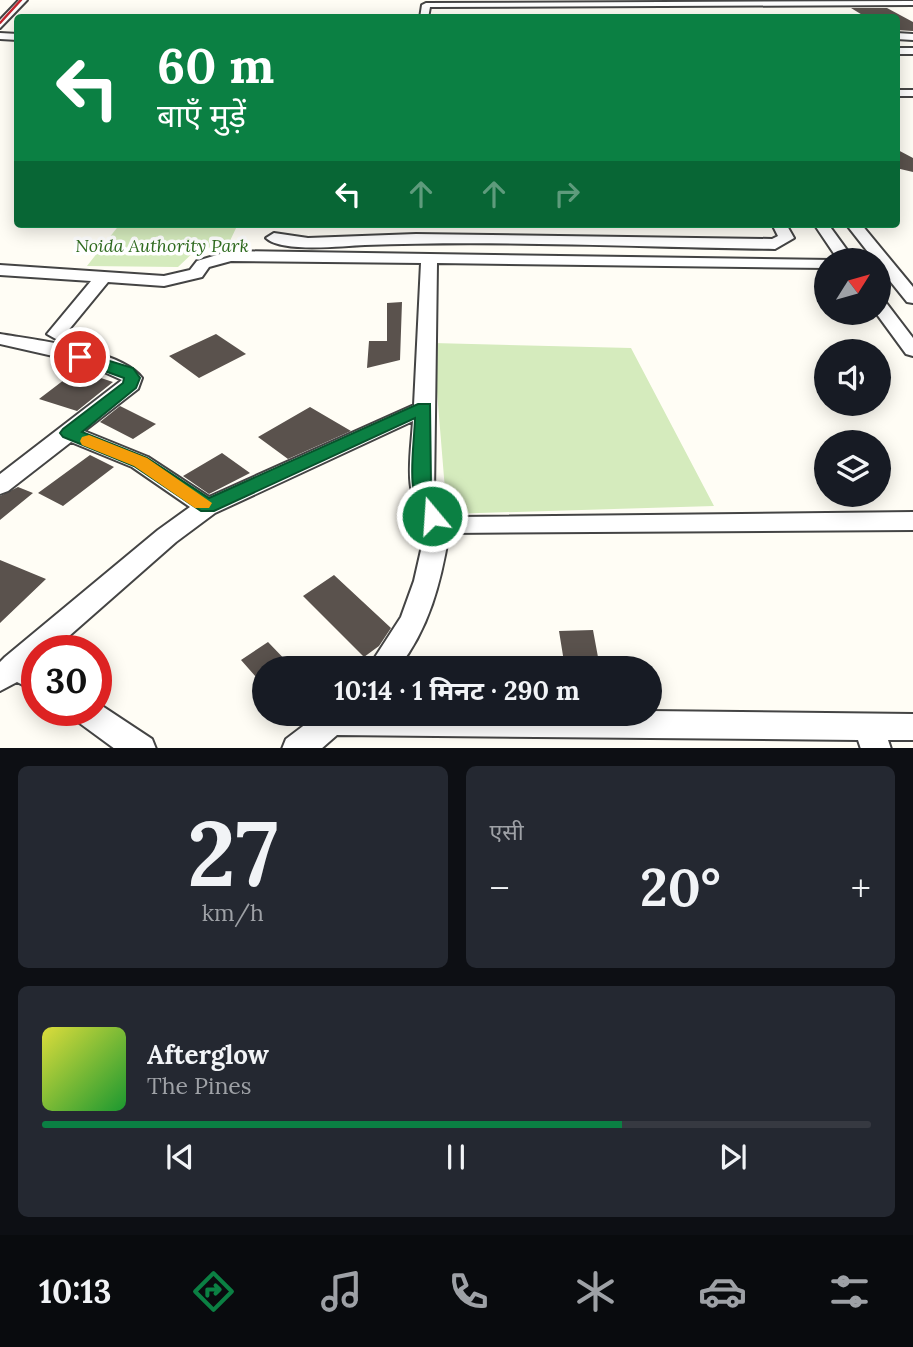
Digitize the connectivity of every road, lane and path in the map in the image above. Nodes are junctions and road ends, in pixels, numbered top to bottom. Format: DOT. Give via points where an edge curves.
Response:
graph roads {
  1 [pos="23,0"];
  2 [pos="503,2"];
  3 [pos="576,2"];
  4 [pos="773,2"];
  5 [pos="878,2"];
  6 [pos="913,3"];
  7 [pos="425,14"];
  8 [pos="1,23"];
  9 [pos="781,228"];
  10 [pos="824,228"];
  11 [pos="856,228"];
  12 [pos="276,231"];
  13 [pos="838,248"];
  14 [pos="266,256"];
  15 [pos="429,260"];
  16 [pos="814,262"];
  17 [pos="0,270"];
  18 [pos="105,275"];
  19 [pos="913,298"];
  20 [pos="891,321"];
  21 [pos="56,334"];
  22 [pos="0,339"];
  23 [pos="913,350"];
  24 [pos="424,408"];
  25 [pos="69,433"];
  26 [pos="0,486"];
  27 [pos="208,507"];
  28 [pos="913,521"];
  29 [pos="439,522"];
  30 [pos="391,656"];
  31 [pos="17,675"];
  32 [pos="108,726"];
  33 [pos="326,726"];
  34 [pos="551,726"];
  35 [pos="913,727"];
  36 [pos="872,738"];
  37 [pos="141,748"];
  38 [pos="297,748"];
  1 -- 8 [label="street"];
  2 -- 3 [label="street"];
  2 -- 7 [label="street" via="426,5"];
  3 -- 4 [label="street"];
  4 -- 5 [label="street"];
  5 -- 6 [label="street"];
  9 -- 12 [label="street" via="786,237 775,244 308,243"];
  10 -- 13 [label="street"];
  11 -- 19 [label="street"];
  12 -- 14 [label="street"];
  14 -- 15 [label="street"];
  14 -- 18 [label="street" via="214,259 182,279"];
  15 -- 16 [label="street"];
  15 -- 24 [label="street"];
  17 -- 18 [label="street"];
  18 -- 21 [label="street"];
  20 -- 23 [label="street"];
  22 -- 25 [label="street" via="104,363 132,378 131,385"];
  24 -- 27 [label="street"];
  24 -- 29 [label="street" via="421,485 426,508"];
  25 -- 26 [label="street"];
  25 -- 27 [label="street" via="140,462"];
  27 -- 31 [label="street" via="167,536"];
  28 -- 29 [label="street" via="456,526"];
  29 -- 30 [label="street" via="425,595 412,627"];
  32 -- 37 [label="street"];
  33 -- 38 [label="street"];
  34 -- 36 [label="street"];
  35 -- 36 [label="street"];
}
